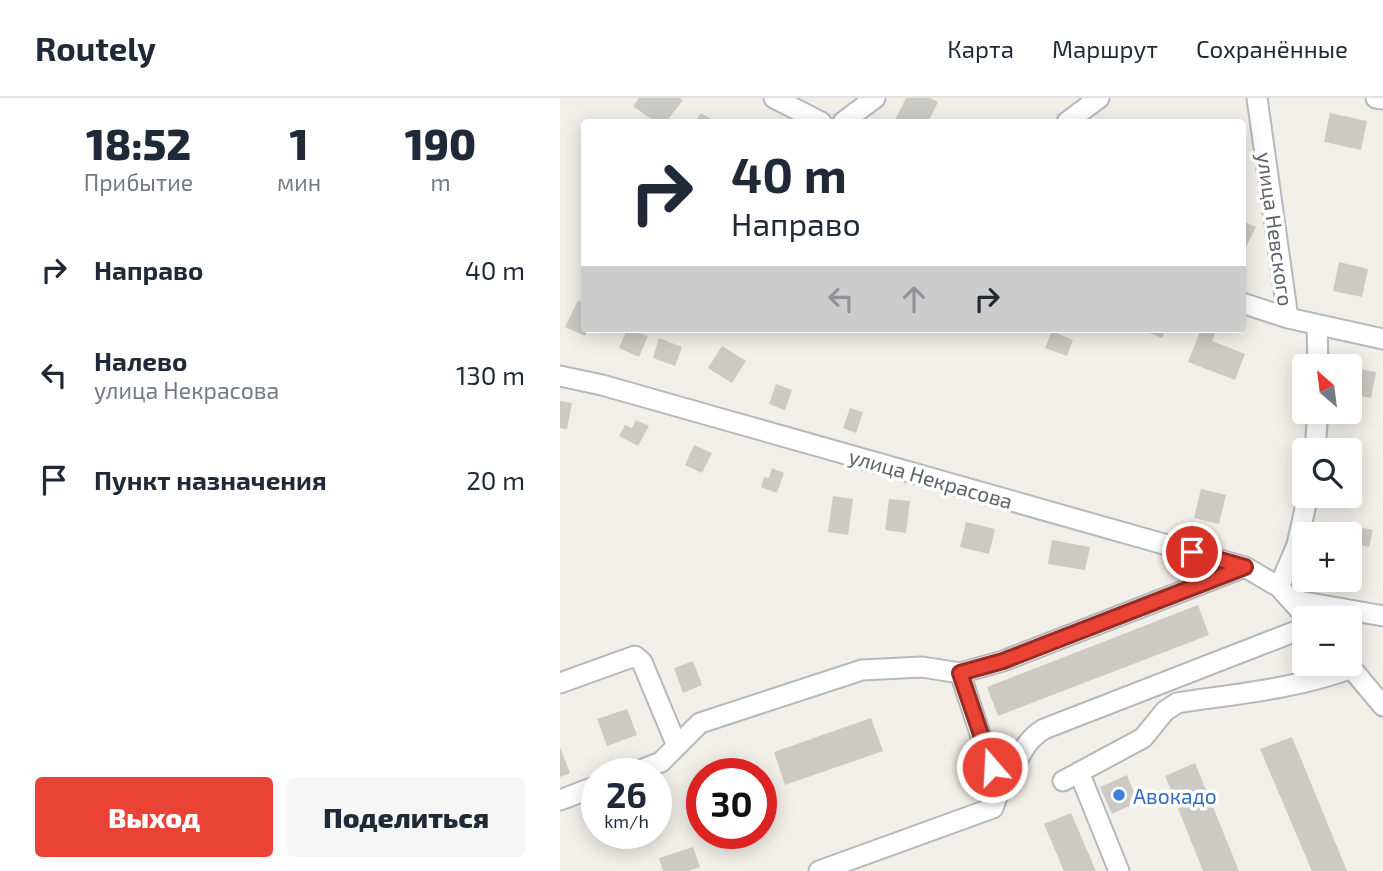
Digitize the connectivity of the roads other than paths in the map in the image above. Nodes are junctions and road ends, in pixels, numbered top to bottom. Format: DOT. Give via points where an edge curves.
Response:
graph roads {
  1 [pos="775,98"];
  2 [pos="876,98"];
  3 [pos="1099,98"];
  4 [pos="1376,98"];
  5 [pos="1383,99"];
  6 [pos="1261,100"];
  7 [pos="815,119"];
  8 [pos="847,119"];
  9 [pos="1071,119"];
  10 [pos="1246,304"];
  11 [pos="1288,318"];
  12 [pos="1317,325"];
  13 [pos="1383,339"];
  14 [pos="1318,354"];
  15 [pos="560,376"];
  16 [pos="1305,508"];
  17 [pos="1245,567"];
  18 [pos="1286,594"];
  19 [pos="1296,606"];
  20 [pos="1383,616"];
  21 [pos="1292,633"];
  22 [pos="960,673"];
  23 [pos="1331,676"];
  24 [pos="1358,676"];
  25 [pos="560,683"];
  26 [pos="1383,706"];
  27 [pos="677,746"];
  28 [pos="665,758"];
  29 [pos="999,791"];
  30 [pos="581,792"];
  31 [pos="560,800"];
  32 [pos="819,871"];
  33 [pos="1119,871"];
  1 -- 7 [label="street"];
  2 -- 8 [label="street"];
  3 -- 9 [label="street"];
  4 -- 5 [label="street"];
  6 -- 11 [label="street, улица Невского"];
  10 -- 11 [label="street"];
  11 -- 12 [label="street"];
  12 -- 13 [label="street"];
  12 -- 14 [label="street, улица Невского"];
  15 -- 17 [label="street, улица Некрасова"];
  16 -- 18 [label="street"];
  17 -- 18 [label="street, улица Некрасова"];
  17 -- 22 [label="street" via="1003,661"];
  18 -- 19 [label="street, улица Некрасова"];
  18 -- 20 [label="street, улица Некрасова"];
  21 -- 29 [label="street" via="1044,729 1023,747"];
  22 -- 27 [label="street" via="922,667 862,670 700,723"];
  22 -- 29 [label="street"];
  23 -- 33 [label="street" via="1177,704 1165,710 1143,738 1071,777"];
  24 -- 26 [label="street"];
  25 -- 27 [label="street" via="635,656 642,662"];
  27 -- 28 [label="street"];
  29 -- 32 [label="street" via="993,808 979,815"];
  30 -- 31 [label="street"];
}
